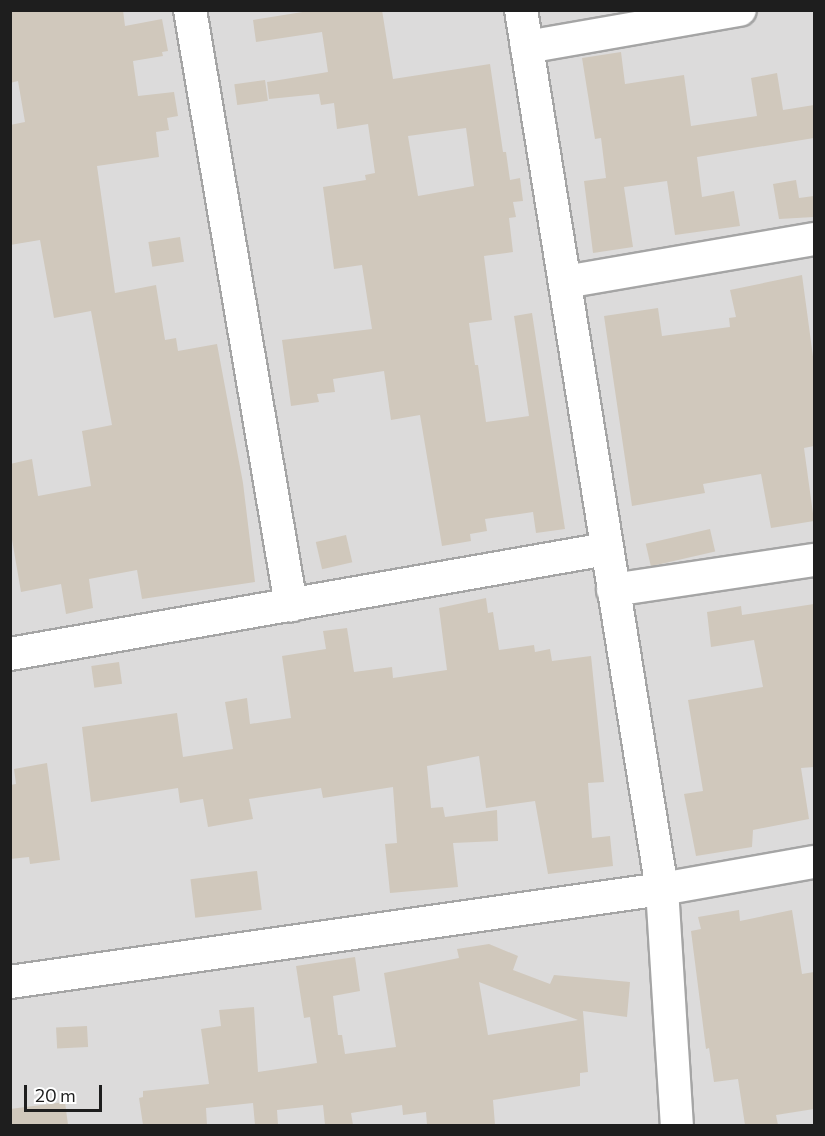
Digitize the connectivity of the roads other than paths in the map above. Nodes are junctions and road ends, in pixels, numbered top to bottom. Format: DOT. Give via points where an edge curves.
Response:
graph roads {
  1 [pos="190,10"];
  2 [pos="521,10"];
  3 [pos="740,10"];
  4 [pos="527,47"];
  5 [pos="814,239"];
  6 [pos="565,282"];
  7 [pos="606,549"];
  8 [pos="814,560"];
  9 [pos="613,590"];
  10 [pos="291,605"];
  11 [pos="10,654"];
  12 [pos="814,862"];
  13 [pos="662,889"];
  14 [pos="10,981"];
  15 [pos="677,1125"];
  1 -- 10 [label="street"];
  2 -- 4 [label="street"];
  3 -- 4 [label="street"];
  4 -- 6 [label="street"];
  5 -- 6 [label="street"];
  6 -- 7 [label="street"];
  7 -- 9 [label="street"];
  7 -- 10 [label="street"];
  8 -- 9 [label="street"];
  9 -- 13 [label="street"];
  10 -- 11 [label="street"];
  12 -- 13 [label="street"];
  13 -- 14 [label="street"];
  13 -- 15 [label="street"];
}
